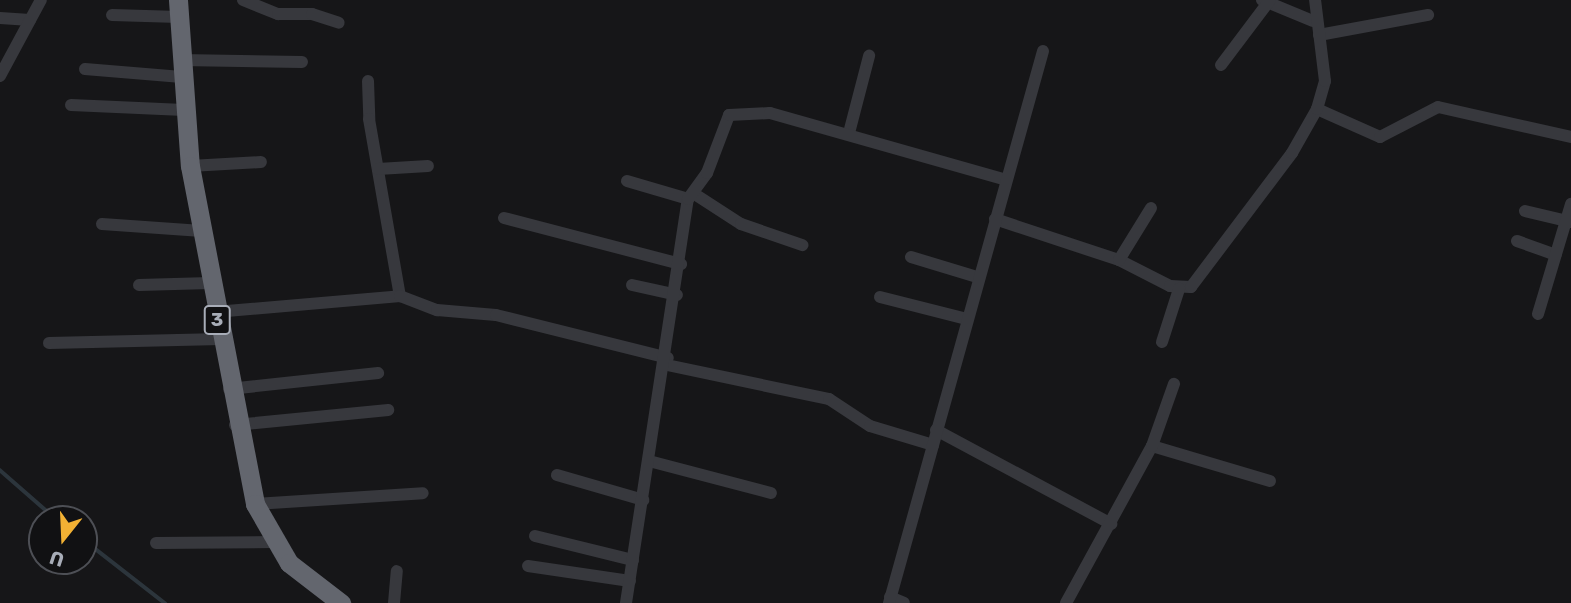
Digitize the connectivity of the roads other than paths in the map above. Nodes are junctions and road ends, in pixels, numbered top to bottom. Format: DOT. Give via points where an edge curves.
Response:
graph roads {
  1 [pos="41,0"];
  2 [pos="243,0"];
  3 [pos="1315,0"];
  4 [pos="1266,1"];
  5 [pos="178,9"];
  6 [pos="112,15"];
  7 [pos="1428,15"];
  8 [pos="0,18"];
  9 [pos="30,20"];
  10 [pos="1313,21"];
  11 [pos="339,23"];
  12 [pos="1319,35"];
  13 [pos="1043,51"];
  14 [pos="869,56"];
  15 [pos="302,62"];
  16 [pos="1221,65"];
  17 [pos="181,68"];
  18 [pos="85,69"];
  19 [pos="0,76"];
  20 [pos="368,81"];
  21 [pos="71,105"];
  22 [pos="1317,109"];
  23 [pos="184,110"];
  24 [pos="849,133"];
  25 [pos="1571,136"];
  26 [pos="261,162"];
  27 [pos="190,166"];
  28 [pos="428,166"];
  29 [pos="378,169"];
  30 [pos="1006,180"];
  31 [pos="627,181"];
  32 [pos="690,196"];
  33 [pos="1571,204"];
  34 [pos="1151,208"];
  35 [pos="1525,211"];
  36 [pos="504,218"];
  37 [pos="995,219"];
  38 [pos="1569,222"];
  39 [pos="102,225"];
  40 [pos="202,231"];
  41 [pos="1517,241"];
  42 [pos="802,244"];
  43 [pos="1556,255"];
  44 [pos="911,257"];
  45 [pos="1119,260"];
  46 [pos="681,264"];
  47 [pos="978,277"];
  48 [pos="210,283"];
  49 [pos="139,285"];
  50 [pos="632,285"];
  51 [pos="1179,289"];
  52 [pos="677,295"];
  53 [pos="400,296"];
  54 [pos="880,297"];
  55 [pos="215,312"];
  56 [pos="1538,314"];
  57 [pos="967,319"];
  58 [pos="221,339"];
  59 [pos="1162,342"];
  60 [pos="48,343"];
  61 [pos="667,361"];
  62 [pos="378,373"];
  63 [pos="1174,384"];
  64 [pos="229,388"];
  65 [pos="388,410"];
  66 [pos="235,425"];
  67 [pos="936,430"];
  68 [pos="933,445"];
  69 [pos="1152,446"];
  70 [pos="649,461"];
  71 [pos="557,475"];
  72 [pos="1270,481"];
  73 [pos="423,493"];
  74 [pos="771,493"];
  75 [pos="643,500"];
  76 [pos="255,504"];
  77 [pos="1111,524"];
  78 [pos="535,536"];
  79 [pos="273,542"];
  80 [pos="156,543"];
  81 [pos="633,560"];
  82 [pos="528,566"];
  83 [pos="397,571"];
  84 [pos="629,581"];
  85 [pos="889,600"];
  86 [pos="341,603"];
  87 [pos="394,603"];
  88 [pos="626,603"];
  89 [pos="904,603"];
  90 [pos="1066,603"];
  1 -- 9 [label="street"];
  2 -- 11 [label="street" via="278,14 312,14"];
  3 -- 10 [label="street"];
  4 -- 10 [label="street"];
  4 -- 16 [label="street"];
  5 -- 6 [label="street"];
  5 -- 17 [label="highway, 3"];
  7 -- 12 [label="street"];
  8 -- 9 [label="street"];
  9 -- 19 [label="street"];
  10 -- 12 [label="street"];
  12 -- 22 [label="street" via="1325,81"];
  13 -- 30 [label="street" via="1016,166"];
  14 -- 24 [label="street"];
  15 -- 17 [label="street"];
  17 -- 18 [label="street"];
  17 -- 23 [label="highway, 3"];
  20 -- 29 [label="street"];
  21 -- 23 [label="street"];
  22 -- 25 [label="street" via="1380,136 1438,107"];
  22 -- 51 [label="street" via="1292,153 1195,283"];
  23 -- 27 [label="highway, 3"];
  24 -- 30 [label="street"];
  24 -- 32 [label="street" via="770,113 736,111 726,121"];
  26 -- 27 [label="street"];
  27 -- 40 [label="highway, 3"];
  28 -- 29 [label="street"];
  29 -- 53 [label="street"];
  30 -- 37 [label="street"];
  31 -- 32 [label="street"];
  32 -- 42 [label="street" via="741,224"];
  32 -- 46 [label="street"];
  33 -- 38 [label="street"];
  34 -- 45 [label="street"];
  35 -- 38 [label="street"];
  36 -- 46 [label="street"];
  37 -- 45 [label="street"];
  37 -- 47 [label="street"];
  38 -- 43 [label="street"];
  39 -- 40 [label="street"];
  40 -- 48 [label="highway, 3"];
  41 -- 43 [label="street"];
  43 -- 56 [label="street"];
  44 -- 47 [label="street"];
  45 -- 51 [label="street"];
  46 -- 52 [label="street"];
  47 -- 57 [label="street"];
  48 -- 49 [label="street"];
  48 -- 55 [label="highway, 3"];
  50 -- 52 [label="street"];
  51 -- 59 [label="street"];
  52 -- 61 [label="street"];
  53 -- 55 [label="street"];
  53 -- 61 [label="street" via="437,310 496,314"];
  54 -- 57 [label="street"];
  55 -- 58 [label="highway, 3"];
  57 -- 67 [label="street"];
  58 -- 60 [label="street"];
  58 -- 64 [label="highway, 3"];
  61 -- 68 [label="street" via="829,399 870,426"];
  61 -- 70 [label="street"];
  62 -- 64 [label="street"];
  63 -- 69 [label="street"];
  64 -- 66 [label="highway, 3"];
  65 -- 66 [label="street"];
  66 -- 76 [label="highway, 3"];
  67 -- 68 [label="street"];
  67 -- 77 [label="street"];
  68 -- 85 [label="street"];
  69 -- 72 [label="street"];
  69 -- 77 [label="street"];
  70 -- 74 [label="street"];
  70 -- 75 [label="street"];
  71 -- 75 [label="street"];
  73 -- 76 [label="street"];
  75 -- 81 [label="street"];
  76 -- 79 [label="highway, 3"];
  77 -- 90 [label="street"];
  78 -- 81 [label="street"];
  79 -- 80 [label="street"];
  79 -- 86 [label="highway, 3" via="307,580"];
  81 -- 84 [label="street"];
  82 -- 84 [label="street"];
  83 -- 87 [label="street"];
  84 -- 88 [label="street"];
  85 -- 89 [label="street"];
}
